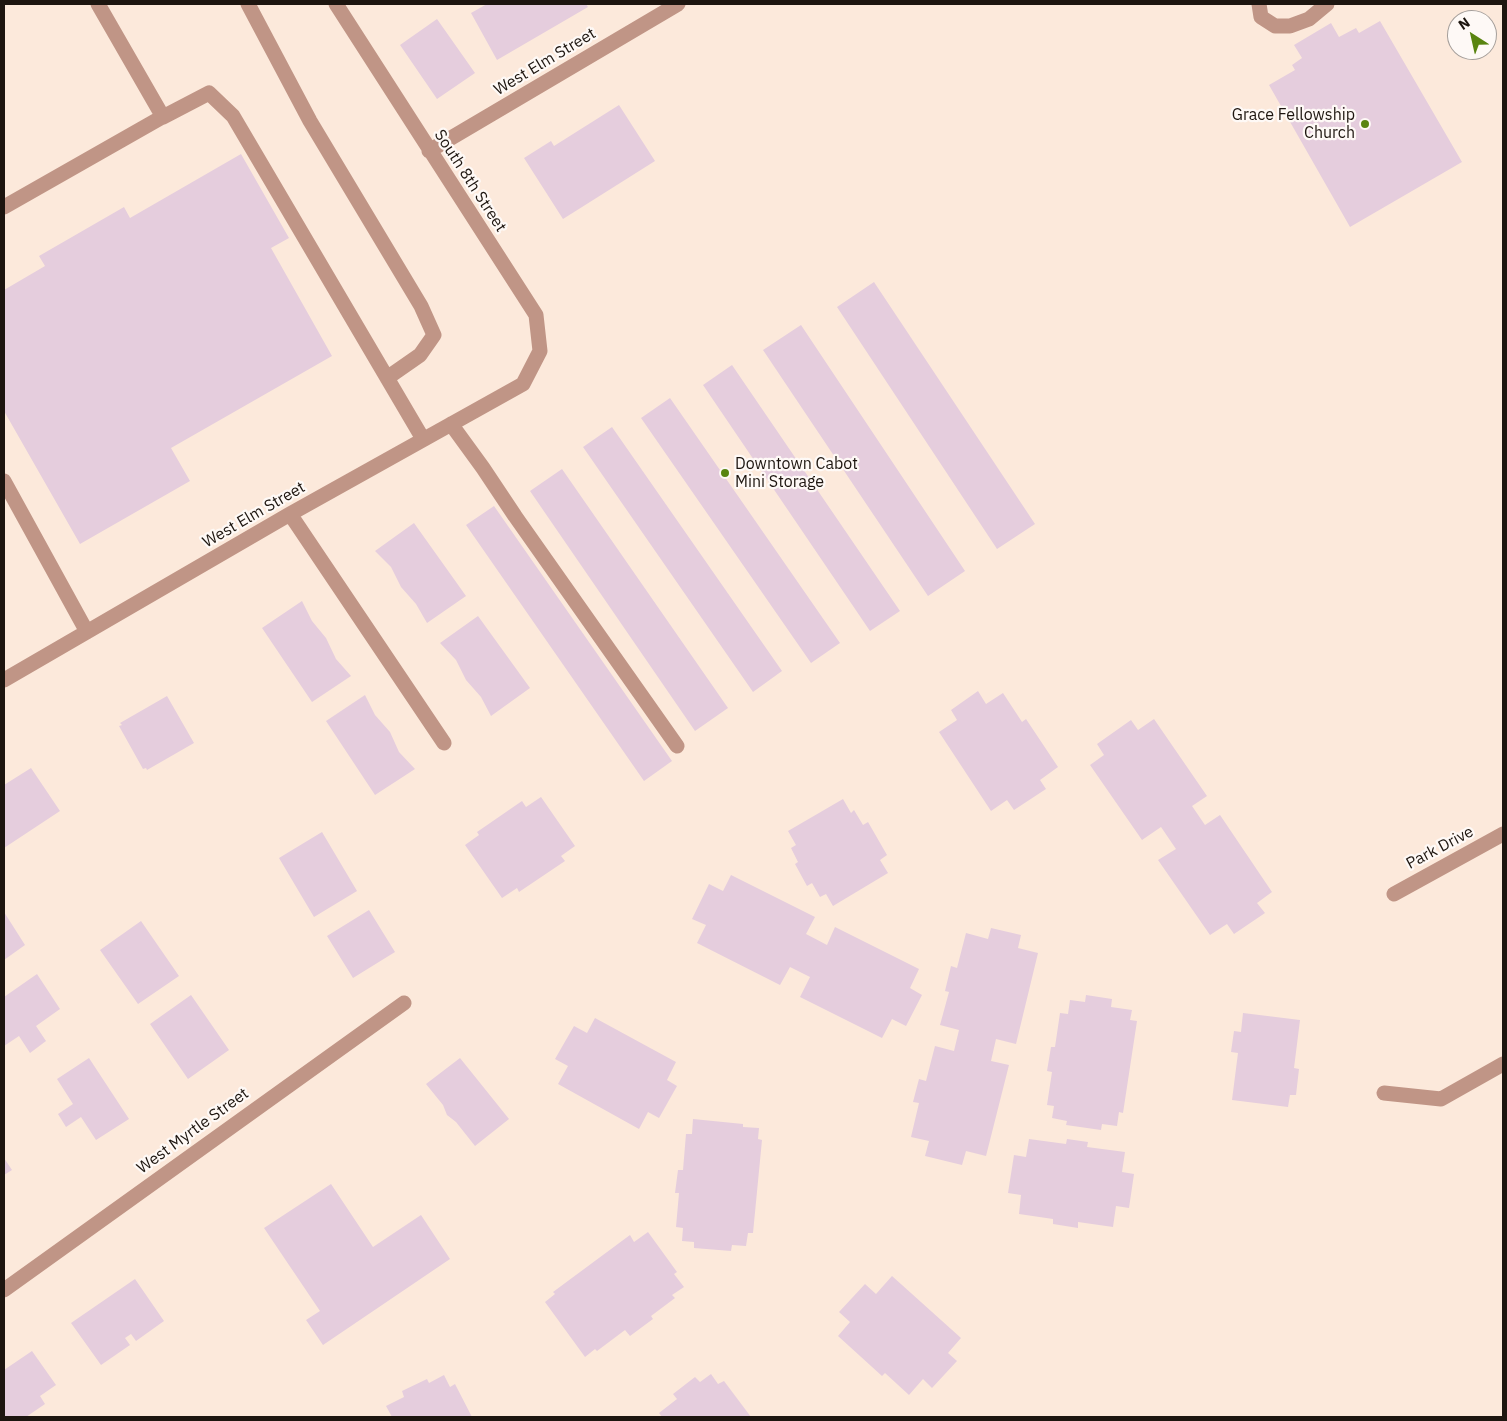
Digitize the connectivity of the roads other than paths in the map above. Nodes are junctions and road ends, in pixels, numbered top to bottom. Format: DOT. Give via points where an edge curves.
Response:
graph roads {
  1 [pos="98,4"];
  2 [pos="248,4"];
  3 [pos="336,4"];
  4 [pos="678,4"];
  5 [pos="1259,4"];
  6 [pos="1327,4"];
  7 [pos="163,116"];
  8 [pos="429,151"];
  9 [pos="4,207"];
  10 [pos="387,378"];
  11 [pos="523,384"];
  12 [pos="451,424"];
  13 [pos="423,439"];
  14 [pos="4,481"];
  15 [pos="290,514"];
  16 [pos="87,632"];
  17 [pos="4,680"];
  18 [pos="444,743"];
  19 [pos="677,746"];
  20 [pos="1503,834"];
  21 [pos="1394,894"];
  22 [pos="404,1003"];
  23 [pos="1503,1064"];
  24 [pos="1384,1093"];
  25 [pos="4,1290"];
  1 -- 7 [label="street"];
  2 -- 10 [label="street" via="310,121 421,306 434,335 420,355"];
  3 -- 8 [label="street, South 8th Street"];
  4 -- 8 [label="street, West Elm Street"];
  5 -- 6 [label="street" via="1261,17 1275,26 1290,26 1309,19"];
  7 -- 9 [label="street"];
  7 -- 10 [label="street" via="209,94 233,116"];
  8 -- 11 [label="street, South 8th Street" via="536,315 540,351"];
  10 -- 13 [label="street"];
  11 -- 12 [label="street, West Elm Street"];
  12 -- 13 [label="street, West Elm Street"];
  12 -- 19 [label="street"];
  13 -- 15 [label="street, West Elm Street"];
  14 -- 16 [label="street"];
  15 -- 16 [label="street, West Elm Street"];
  15 -- 18 [label="street"];
  16 -- 17 [label="street, West Elm Street"];
  20 -- 21 [label="street, Park Drive"];
  22 -- 25 [label="street, West Myrtle Street"];
  23 -- 24 [label="street" via="1441,1099"];
}
